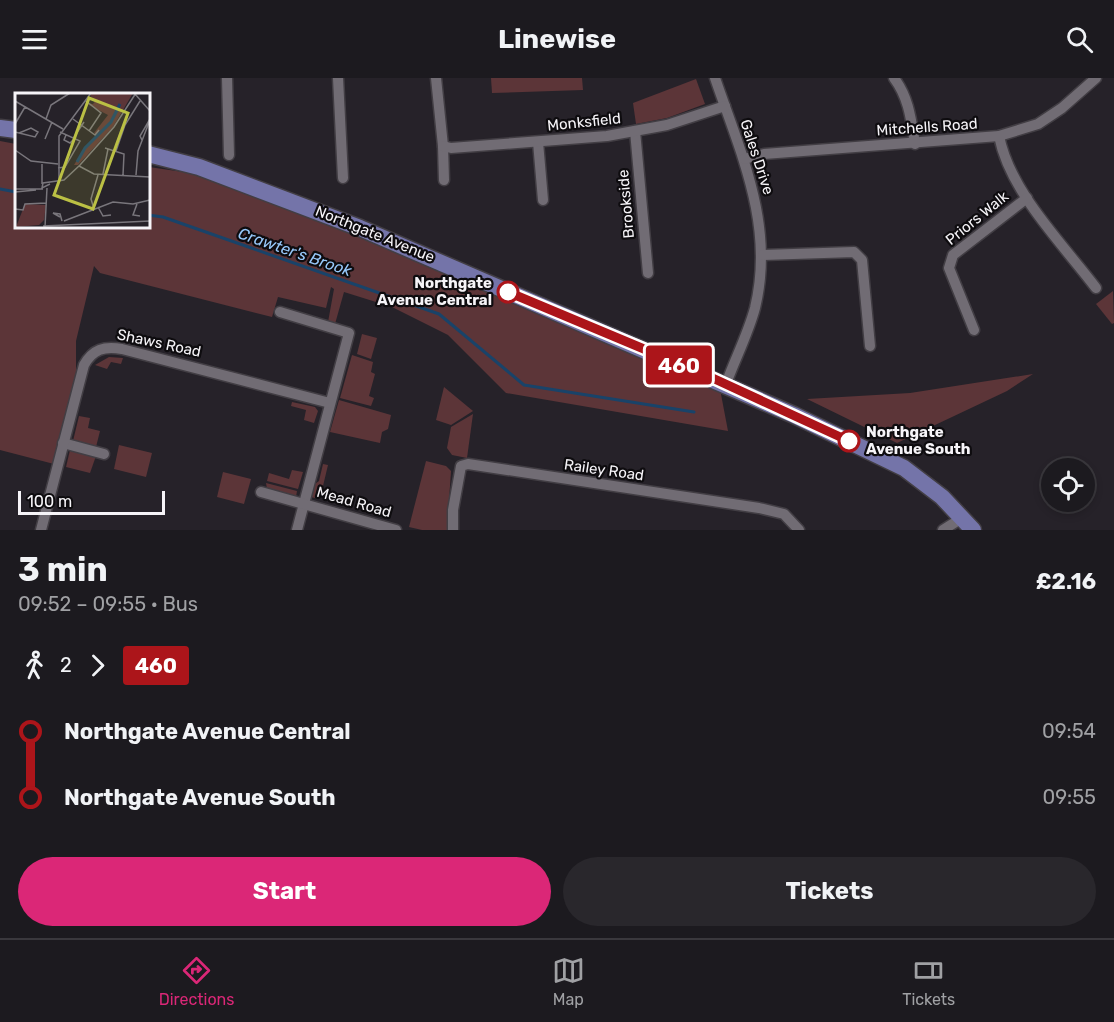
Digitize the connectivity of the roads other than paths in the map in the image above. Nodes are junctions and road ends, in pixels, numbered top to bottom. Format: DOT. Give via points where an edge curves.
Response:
graph roads {
  1 [pos="227,78"];
  2 [pos="338,78"];
  3 [pos="436,78"];
  4 [pos="715,78"];
  5 [pos="894,78"];
  6 [pos="1096,78"];
  7 [pos="725,106"];
  8 [pos="0,128"];
  9 [pos="15,130"];
  10 [pos="635,131"];
  11 [pos="999,136"];
  12 [pos="538,142"];
  13 [pos="915,144"];
  14 [pos="443,146"];
  15 [pos="150,155"];
  16 [pos="229,155"];
  17 [pos="744,159"];
  18 [pos="343,178"];
  19 [pos="444,180"];
  20 [pos="1027,198"];
  21 [pos="543,200"];
  22 [pos="763,255"];
  23 [pos="648,273"];
  24 [pos="1096,288"];
  25 [pos="280,312"];
  26 [pos="974,330"];
  27 [pos="870,346"];
  28 [pos="726,384"];
  29 [pos="330,403"];
  30 [pos="63,443"];
  31 [pos="104,454"];
  32 [pos="261,492"];
  33 [pos="304,504"];
  34 [pos="968,524"];
  35 [pos="41,530"];
  36 [pos="297,530"];
  37 [pos="396,530"];
  38 [pos="453,530"];
  39 [pos="799,530"];
  40 [pos="943,530"];
  1 -- 16 [label="street"];
  2 -- 18 [label="street"];
  3 -- 14 [label="street"];
  4 -- 7 [label="street, Gales Drive"];
  5 -- 13 [label="street" via="910,108"];
  6 -- 11 [label="street, Mitchells Road" via="1038,124"];
  7 -- 10 [label="street, Monksfield"];
  7 -- 17 [label="street, Gales Drive"];
  8 -- 9 [label="main road"];
  10 -- 12 [label="street, Monksfield"];
  10 -- 23 [label="street, Brookside"];
  11 -- 13 [label="street, Mitchells Road"];
  11 -- 20 [label="street, Priors Walk" via="1007,167"];
  12 -- 14 [label="street, Monksfield"];
  12 -- 21 [label="street"];
  13 -- 17 [label="street, Mitchells Road" via="764,154"];
  14 -- 19 [label="street"];
  15 -- 28 [label="main road, Northgate Avenue" via="199,167 301,204"];
  17 -- 22 [label="street, Gales Drive" via="756,200"];
  20 -- 24 [label="street, Priors Walk"];
  20 -- 26 [label="street, Priors Walk" via="950,261 949,268"];
  22 -- 27 [label="street" via="854,252 862,260"];
  22 -- 28 [label="street, Gales Drive" via="754,309"];
  25 -- 29 [label="street" via="348,333"];
  28 -- 34 [label="main road, Northgate Avenue" via="904,468 942,497"];
  29 -- 30 [label="street, Shaws Road" via="209,369 109,347 91,353 84,365"];
  29 -- 33 [label="street"];
  30 -- 31 [label="street"];
  30 -- 35 [label="street, Shaws Road"];
  32 -- 33 [label="street, Mead Road"];
  33 -- 36 [label="street"];
  33 -- 37 [label="street, Mead Road"];
  34 -- 40 [label="street"];
  38 -- 39 [label="street, Railey Road" via="461,466 468,464 759,508 784,514"];
}
